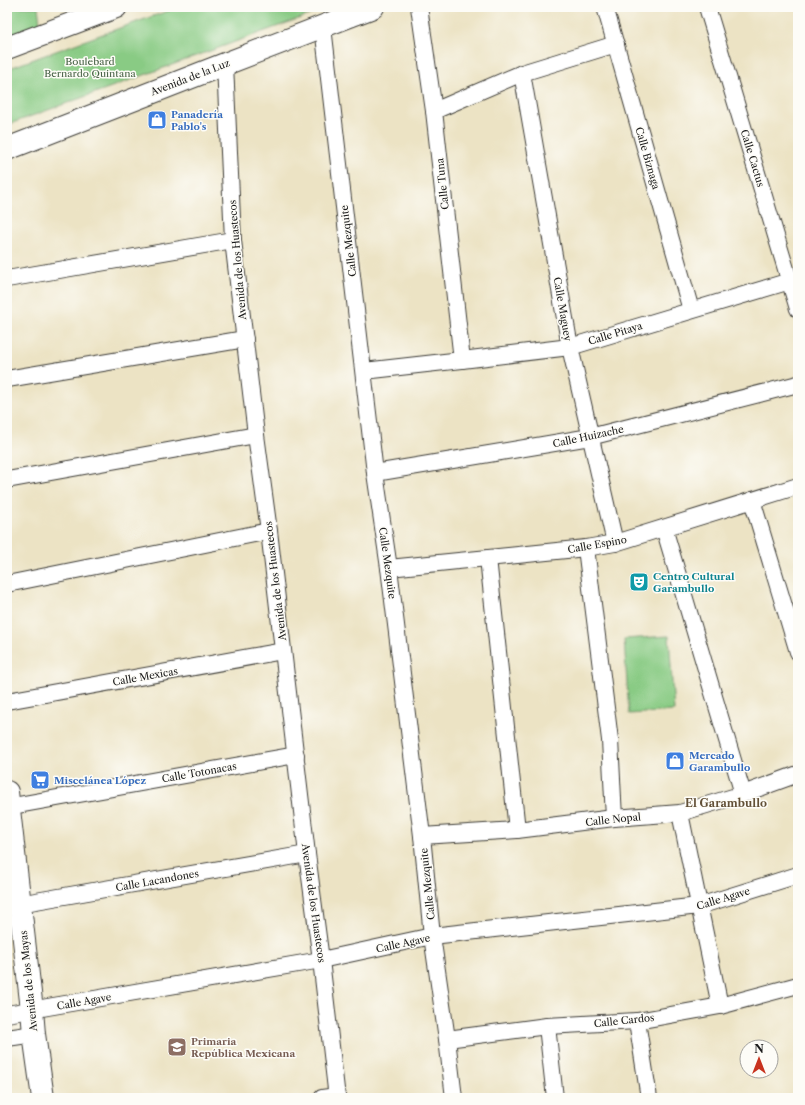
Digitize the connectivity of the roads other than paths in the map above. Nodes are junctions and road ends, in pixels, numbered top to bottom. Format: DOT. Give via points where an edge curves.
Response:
graph roads {
  1 [pos="116,7"];
  2 [pos="373,7"];
  3 [pos="419,7"];
  4 [pos="605,7"];
  5 [pos="707,7"];
  6 [pos="323,27"];
  7 [pos="616,44"];
  8 [pos="7,48"];
  9 [pos="225,64"];
  10 [pos="522,73"];
  11 [pos="434,111"];
  12 [pos="7,149"];
  13 [pos="233,240"];
  14 [pos="7,279"];
  15 [pos="790,281"];
  16 [pos="798,309"];
  17 [pos="691,310"];
  18 [pos="245,338"];
  19 [pos="570,347"];
  20 [pos="462,360"];
  21 [pos="364,371"];
  22 [pos="7,379"];
  23 [pos="798,384"];
  24 [pos="256,435"];
  25 [pos="590,437"];
  26 [pos="375,473"];
  27 [pos="7,480"];
  28 [pos="798,486"];
  29 [pos="752,500"];
  30 [pos="664,528"];
  31 [pos="269,531"];
  32 [pos="615,543"];
  33 [pos="586,548"];
  34 [pos="488,558"];
  35 [pos="389,568"];
  36 [pos="7,584"];
  37 [pos="283,651"];
  38 [pos="798,652"];
  39 [pos="7,701"];
  40 [pos="296,755"];
  41 [pos="798,774"];
  42 [pos="743,794"];
  43 [pos="8,802"];
  44 [pos="680,813"];
  45 [pos="614,818"];
  46 [pos="518,830"];
  47 [pos="422,836"];
  48 [pos="307,854"];
  49 [pos="798,875"];
  50 [pos="13,905"];
  51 [pos="699,906"];
  52 [pos="432,936"];
  53 [pos="322,960"];
  54 [pos="798,985"];
  55 [pos="720,1006"];
  56 [pos="32,1010"];
  57 [pos="7,1014"];
  58 [pos="637,1021"];
  59 [pos="547,1026"];
  60 [pos="34,1034"];
  61 [pos="7,1038"];
  62 [pos="447,1039"];
  63 [pos="332,1097"];
  64 [pos="43,1098"];
  65 [pos="454,1098"];
  66 [pos="555,1098"];
  67 [pos="649,1098"];
  1 -- 8 [label="main road"];
  2 -- 6 [label="main road, Avenida de la Luz"];
  3 -- 11 [label="street, Calle Tuna"];
  4 -- 7 [label="street, Calle Biznaga"];
  5 -- 15 [label="street, Calle Cactus"];
  6 -- 9 [label="main road, Avenida de la Luz"];
  6 -- 21 [label="street, Calle Mezquite"];
  7 -- 10 [label="street"];
  7 -- 17 [label="street, Calle Biznaga"];
  9 -- 12 [label="main road, Avenida de la Luz"];
  9 -- 13 [label="street, Avenida de los Huastecos"];
  10 -- 11 [label="street"];
  10 -- 19 [label="street, Calle Maguey"];
  11 -- 20 [label="street, Calle Tuna"];
  13 -- 14 [label="street"];
  13 -- 18 [label="street, Avenida de los Huastecos"];
  15 -- 16 [label="street, Calle Cactus"];
  15 -- 17 [label="street, Calle Pitaya"];
  17 -- 19 [label="street, Calle Pitaya"];
  18 -- 22 [label="street"];
  18 -- 24 [label="street, Avenida de los Huastecos"];
  19 -- 20 [label="street, Calle Pitaya"];
  19 -- 25 [label="street, Calle Maguey"];
  20 -- 21 [label="street, Calle Pitaya"];
  21 -- 26 [label="street, Calle Mezquite"];
  23 -- 25 [label="street, Calle Huizache"];
  24 -- 27 [label="street"];
  24 -- 31 [label="street, Avenida de los Huastecos"];
  25 -- 26 [label="street, Calle Huizache"];
  25 -- 32 [label="street, Calle Maguey"];
  26 -- 35 [label="street, Calle Mezquite"];
  28 -- 29 [label="street, Calle Espino"];
  29 -- 30 [label="street, Calle Espino"];
  29 -- 38 [label="street"];
  30 -- 32 [label="street, Calle Espino"];
  30 -- 42 [label="street"];
  31 -- 36 [label="street"];
  31 -- 37 [label="street, Avenida de los Huastecos"];
  32 -- 33 [label="street, Calle Espino"];
  33 -- 34 [label="street, Calle Espino"];
  33 -- 45 [label="street" via="610,740"];
  34 -- 35 [label="street, Calle Espino"];
  34 -- 46 [label="street"];
  35 -- 47 [label="street, Calle Mezquite"];
  37 -- 39 [label="street, Calle Mexicas"];
  37 -- 40 [label="street, Avenida de los Huastecos"];
  40 -- 43 [label="street, Calle Totonacas"];
  40 -- 48 [label="street, Avenida de los Huastecos"];
  41 -- 42 [label="street, Calle Nopal"];
  42 -- 44 [label="street, Calle Nopal"];
  43 -- 50 [label="main road, Avenida de los Mayas"];
  44 -- 45 [label="street, Calle Nopal"];
  44 -- 51 [label="street"];
  45 -- 46 [label="street, Calle Nopal"];
  46 -- 47 [label="street, Calle Nopal"];
  47 -- 52 [label="street, Calle Mezquite"];
  48 -- 50 [label="street, Calle Lacandones"];
  48 -- 53 [label="street, Avenida de los Huastecos"];
  49 -- 51 [label="street, Calle Agave"];
  50 -- 56 [label="main road, Avenida de los Mayas"];
  51 -- 52 [label="street, Calle Agave"];
  51 -- 55 [label="street"];
  52 -- 53 [label="street, Calle Agave"];
  52 -- 62 [label="street, Calle Mezquite"];
  53 -- 56 [label="street, Calle Agave"];
  53 -- 63 [label="street, Avenida de los Huastecos"];
  54 -- 55 [label="street, Calle Cardos"];
  55 -- 58 [label="street, Calle Cardos"];
  56 -- 57 [label="street, Calle Agave"];
  56 -- 60 [label="main road, Avenida de los Mayas"];
  58 -- 59 [label="street, Calle Cardos"];
  58 -- 67 [label="street"];
  59 -- 62 [label="street, Calle Cardos"];
  59 -- 66 [label="street"];
  60 -- 61 [label="street"];
  60 -- 64 [label="main road, Avenida de los Mayas"];
  62 -- 65 [label="street, Calle Mezquite"];
}
